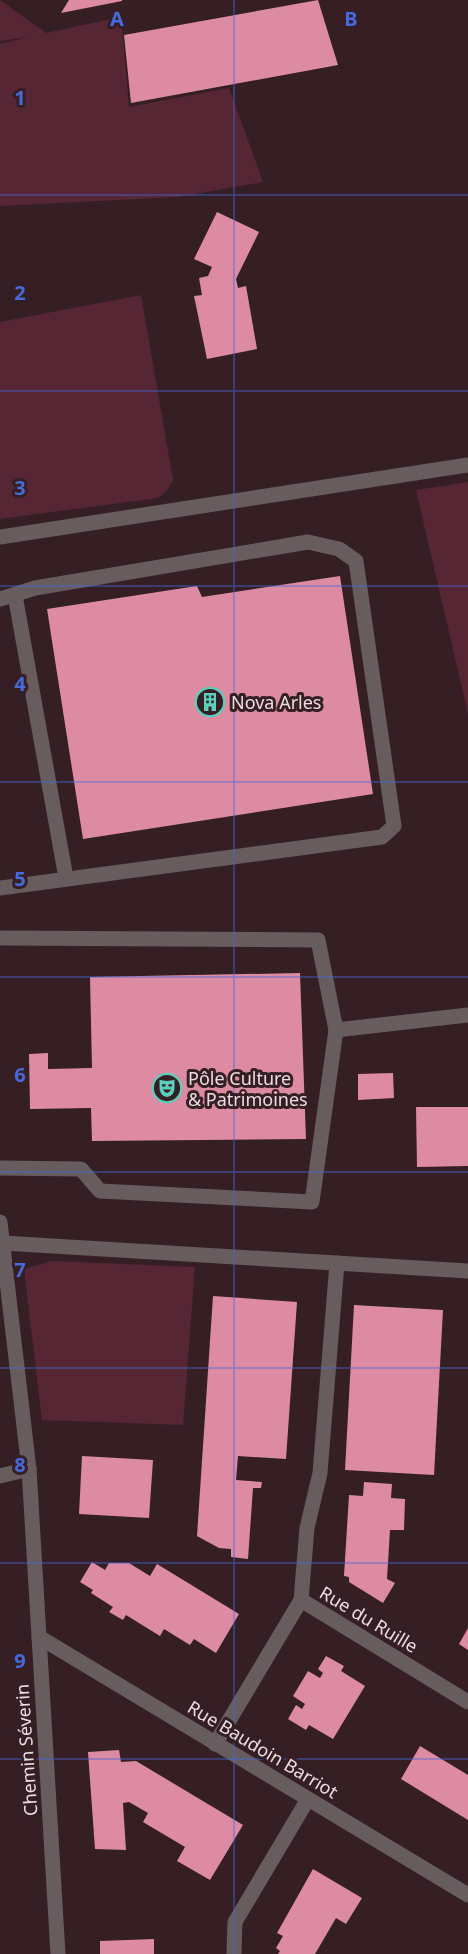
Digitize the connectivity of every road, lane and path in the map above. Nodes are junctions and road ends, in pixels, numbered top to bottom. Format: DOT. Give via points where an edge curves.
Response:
graph roads {
  1 [pos="468,465"];
  2 [pos="0,537"];
  3 [pos="8,597"];
  4 [pos="66,879"];
  5 [pos="0,888"];
  6 [pos="0,938"];
  7 [pos="468,1015"];
  8 [pos="336,1030"];
  9 [pos="0,1168"];
  10 [pos="0,1222"];
  11 [pos="3,1243"];
  12 [pos="338,1263"];
  13 [pos="468,1271"];
  14 [pos="29,1469"];
  15 [pos="0,1476"];
  16 [pos="301,1600"];
  17 [pos="39,1637"];
  18 [pos="468,1702"];
  19 [pos="215,1744"];
  20 [pos="309,1799"];
  21 [pos="468,1895"];
  22 [pos="58,1954"];
  23 [pos="234,1954"];
  1 -- 2 [label="street"];
  3 -- 4 [label="street"];
  3 -- 4 [label="street" via="35,588 308,542 339,549 356,561 393,826 382,837"];
  4 -- 5 [label="street"];
  6 -- 8 [label="street" via="318,940"];
  7 -- 8 [label="street"];
  8 -- 9 [label="street" via="312,1202 100,1191 81,1169"];
  10 -- 11 [label="street, Chemin Séverin"];
  11 -- 12 [label="street"];
  11 -- 14 [label="street, Chemin Séverin"];
  12 -- 13 [label="street"];
  12 -- 16 [label="street" via="321,1473 307,1528"];
  14 -- 15 [label="street"];
  14 -- 17 [label="street, Chemin Séverin"];
  16 -- 18 [label="street, Rue du Ruille"];
  16 -- 19 [label="street, Rue du Ruille"];
  17 -- 19 [label="street, Rue Baudoin Barriot"];
  17 -- 22 [label="street, Chemin Séverin"];
  19 -- 20 [label="street, Rue Baudoin Barriot"];
  20 -- 21 [label="street, Rue Baudoin Barriot"];
  20 -- 23 [label="street" via="235,1922"];
}
